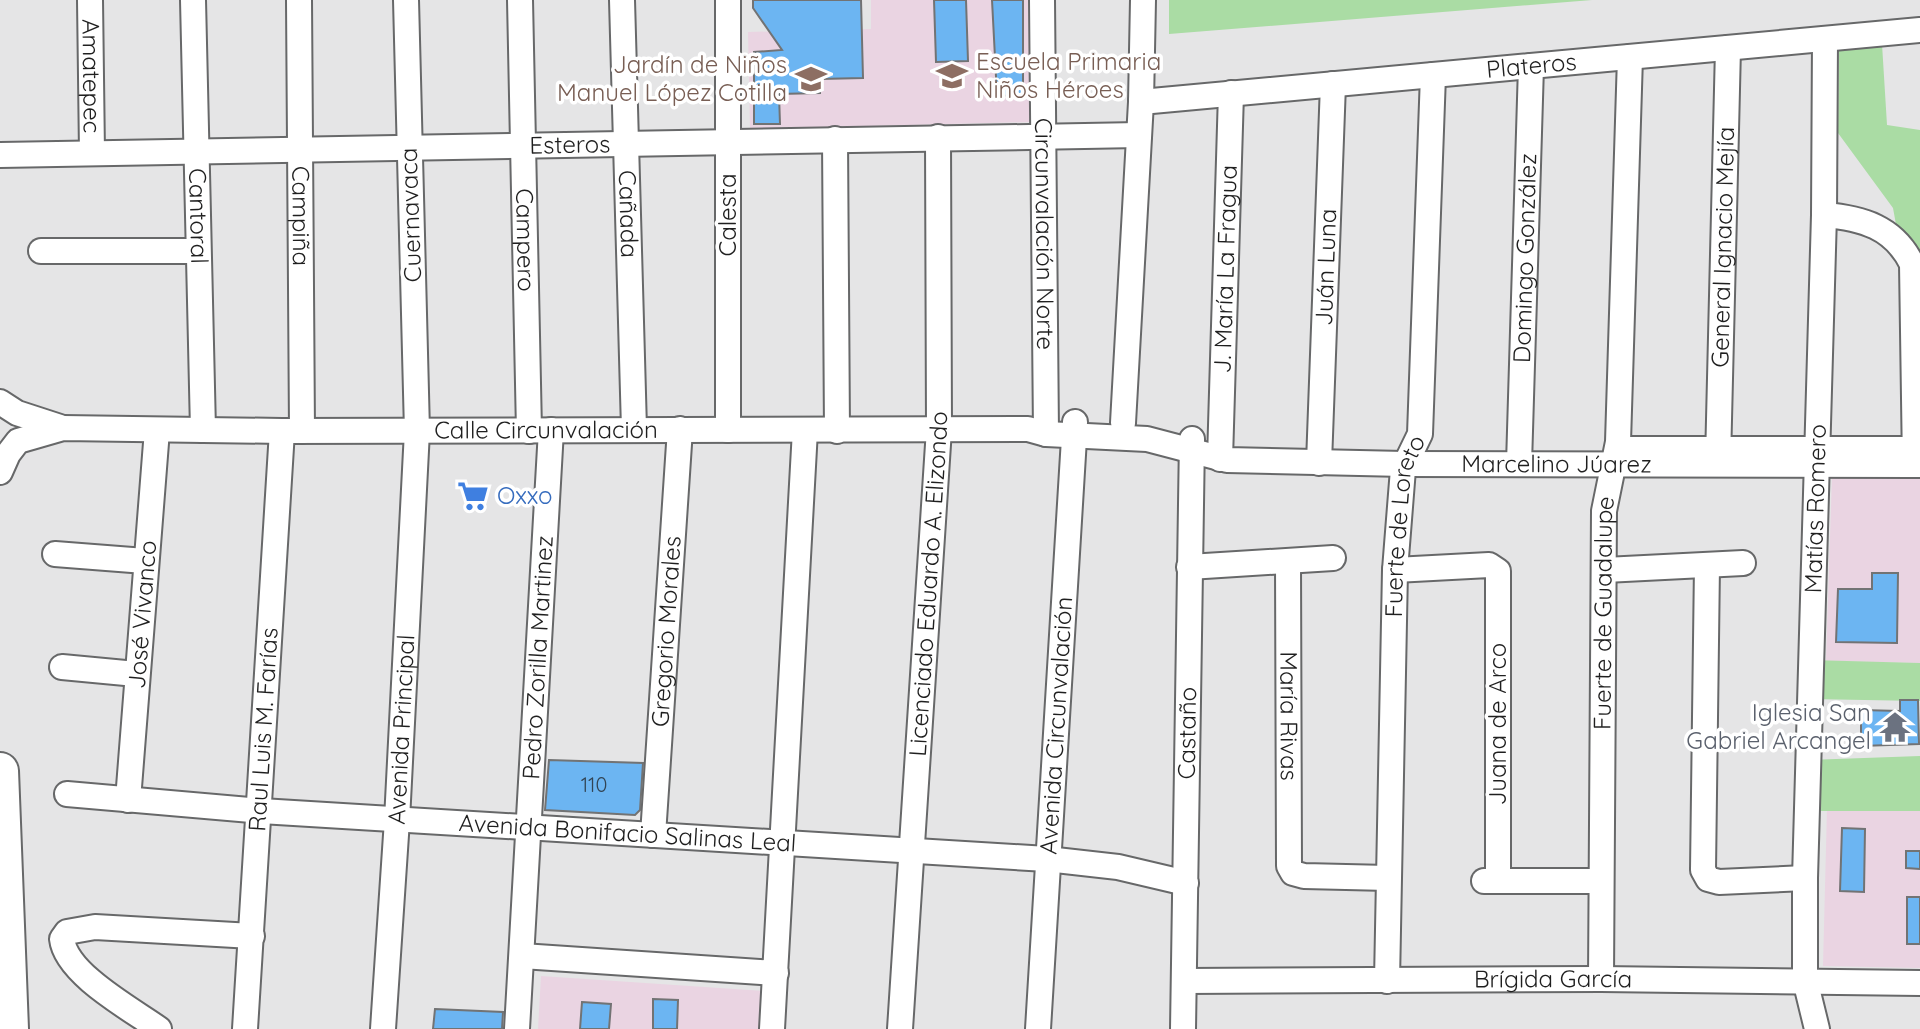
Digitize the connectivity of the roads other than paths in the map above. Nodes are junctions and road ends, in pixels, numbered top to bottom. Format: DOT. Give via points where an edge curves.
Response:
graph roads {
  1 [pos="90,0"];
  2 [pos="193,0"];
  3 [pos="299,0"];
  4 [pos="406,0"];
  5 [pos="520,0"];
  6 [pos="622,0"];
  7 [pos="728,0"];
  8 [pos="1042,0"];
  9 [pos="1143,0"];
  10 [pos="1920,30"];
  11 [pos="1825,39"];
  12 [pos="1728,48"];
  13 [pos="1630,57"];
  14 [pos="1531,66"];
  15 [pos="1433,75"];
  16 [pos="1333,84"];
  17 [pos="1231,93"];
  18 [pos="1141,102"];
  19 [pos="1139,135"];
  20 [pos="1043,136"];
  21 [pos="938,137"];
  22 [pos="835,139"];
  23 [pos="728,141"];
  24 [pos="623,142"];
  25 [pos="523,146"];
  26 [pos="409,147"];
  27 [pos="300,148"];
  28 [pos="195,151"];
  29 [pos="92,153"];
  30 [pos="0,155"];
  31 [pos="1824,215"];
  32 [pos="41,251"];
  33 [pos="197,251"];
  34 [pos="0,402"];
  35 [pos="1123,423"];
  36 [pos="63,428"];
  37 [pos="1040,428"];
  38 [pos="634,429"];
  39 [pos="680,429"];
  40 [pos="939,429"];
  41 [pos="1074,429"];
  42 [pos="157,430"];
  43 [pos="203,430"];
  44 [pos="728,430"];
  45 [pos="805,430"];
  46 [pos="292,431"];
  47 [pos="417,431"];
  48 [pos="540,431"];
  49 [pos="837,431"];
  50 [pos="1192,445"];
  51 [pos="1220,451"];
  52 [pos="1319,456"];
  53 [pos="1410,457"];
  54 [pos="1519,457"];
  55 [pos="1615,457"];
  56 [pos="1718,457"];
  57 [pos="1815,457"];
  58 [pos="1917,457"];
  59 [pos="0,472"];
  60 [pos="55,554"];
  61 [pos="1333,558"];
  62 [pos="145,561"];
  63 [pos="1288,562"];
  64 [pos="1743,563"];
  65 [pos="1707,565"];
  66 [pos="1189,567"];
  67 [pos="1395,570"];
  68 [pos="1605,570"];
  69 [pos="62,667"];
  70 [pos="136,674"];
  71 [pos="0,771"];
  72 [pos="67,794"];
  73 [pos="128,800"];
  74 [pos="261,811"];
  75 [pos="397,820"];
  76 [pos="528,828"];
  77 [pos="653,835"];
  78 [pos="782,842"];
  79 [pos="911,850"];
  80 [pos="1047,859"];
  81 [pos="1388,878"];
  82 [pos="1805,878"];
  83 [pos="1600,881"];
  84 [pos="1186,883"];
  85 [pos="252,936"];
  86 [pos="522,956"];
  87 [pos="776,973"];
  88 [pos="1601,979"];
  89 [pos="1805,980"];
  90 [pos="1185,981"];
  91 [pos="1387,981"];
  92 [pos="1920,983"];
  93 [pos="10,1029"];
  94 [pos="159,1029"];
  95 [pos="245,1029"];
  96 [pos="383,1029"];
  97 [pos="517,1029"];
  98 [pos="772,1029"];
  99 [pos="900,1029"];
  100 [pos="1038,1029"];
  101 [pos="1183,1029"];
  102 [pos="1817,1029"];
  1 -- 29 [label="street, Amatepec"];
  2 -- 28 [label="street, Cantoral"];
  3 -- 27 [label="street, Campiña"];
  4 -- 26 [label="street, Cuernavaca"];
  5 -- 25 [label="street, Campero"];
  6 -- 24 [label="street, Cañada"];
  7 -- 23 [label="street, Calesta"];
  8 -- 20 [label="street, Circunvalación Norte"];
  9 -- 18 [label="street"];
  10 -- 11 [label="street, Plateros"];
  11 -- 12 [label="street, Plateros"];
  11 -- 31 [label="street, Matías Romero"];
  12 -- 13 [label="street, Plateros"];
  12 -- 56 [label="street, General Ignacio Mejía"];
  13 -- 14 [label="street, Plateros"];
  13 -- 55 [label="street, Fuerte de Guadalupe"];
  14 -- 15 [label="street, Plateros"];
  14 -- 54 [label="street, Domingo González"];
  15 -- 16 [label="street, Plateros"];
  15 -- 53 [label="street, Fuerte de Loreto" via="1420,425"];
  16 -- 17 [label="street, Plateros"];
  16 -- 52 [label="street, Juán Luna"];
  17 -- 18 [label="street, Plateros"];
  17 -- 51 [label="street, J. María La Fragua"];
  18 -- 19 [label="street"];
  19 -- 20 [label="street, Esteros"];
  19 -- 35 [label="street"];
  20 -- 21 [label="street, Esteros"];
  20 -- 37 [label="street, Circunvalación Norte"];
  21 -- 22 [label="street, Esteros"];
  21 -- 40 [label="street, Licenciado Eduardo A. Elizondo"];
  22 -- 23 [label="street, Esteros"];
  22 -- 49 [label="street"];
  23 -- 24 [label="street, Esteros"];
  23 -- 44 [label="street, Calesta"];
  24 -- 25 [label="street, Esteros"];
  24 -- 38 [label="street, Cañada"];
  25 -- 26 [label="street, Esteros"];
  25 -- 48 [label="street, Campero"];
  26 -- 27 [label="street, Esteros"];
  26 -- 47 [label="street, Cuernavaca"];
  27 -- 28 [label="street, Esteros"];
  27 -- 46 [label="street, Campiña"];
  28 -- 29 [label="street, Esteros"];
  28 -- 33 [label="street, Cantoral"];
  29 -- 30 [label="street, Esteros"];
  31 -- 57 [label="street, Matías Romero"];
  31 -- 58 [label="street" via="1868,221 1898,242 1912,264"];
  32 -- 33 [label="street"];
  33 -- 43 [label="street, Cantoral"];
  34 -- 36 [label="street, Calle Circunvalación"];
  35 -- 41 [label="street, Calle Circunvalación"];
  35 -- 50 [label="street, Calle Circunvalación"];
  36 -- 42 [label="street, Calle Circunvalación"];
  36 -- 59 [label="street, Calle Circunvalación" via="18,441"];
  37 -- 40 [label="street, Calle Circunvalación"];
  37 -- 41 [label="street, Calle Circunvalación"];
  38 -- 39 [label="street, Calle Circunvalación"];
  38 -- 48 [label="street, Calle Circunvalación"];
  39 -- 44 [label="street, Calle Circunvalación"];
  39 -- 77 [label="street, Gregorio Morales"];
  40 -- 49 [label="street, Calle Circunvalación"];
  40 -- 79 [label="street, Licenciado Eduardo A. Elizondo"];
  41 -- 50 [label="street, Calle Circunvalación"];
  41 -- 80 [label="street, Avenida Circunvalación"];
  42 -- 43 [label="street, Calle Circunvalación"];
  42 -- 62 [label="street, José Vivanco"];
  43 -- 46 [label="street, Calle Circunvalación"];
  44 -- 45 [label="street, Calle Circunvalación"];
  45 -- 49 [label="street, Calle Circunvalación"];
  45 -- 78 [label="street"];
  46 -- 47 [label="street, Calle Circunvalación"];
  46 -- 74 [label="street, Raul Luis M. Farías"];
  47 -- 48 [label="street, Calle Circunvalación"];
  47 -- 75 [label="street, Avenida Principal"];
  48 -- 76 [label="street, Pedro Zorilla Martinez"];
  50 -- 51 [label="street, Marcelino Júarez"];
  50 -- 66 [label="street, Castaño"];
  51 -- 52 [label="street, Marcelino Júarez"];
  52 -- 53 [label="street, Marcelino Júarez"];
  53 -- 54 [label="street, Marcelino Júarez"];
  53 -- 67 [label="street, Fuerte de Loreto"];
  54 -- 55 [label="street, Marcelino Júarez"];
  55 -- 56 [label="street, Marcelino Júarez"];
  55 -- 68 [label="street, Fuerte de Guadalupe" via="1606,494"];
  56 -- 57 [label="street, Marcelino Júarez"];
  57 -- 58 [label="street, Marcelino Júarez"];
  57 -- 82 [label="street, Matías Romero"];
  60 -- 62 [label="street"];
  61 -- 63 [label="street"];
  62 -- 70 [label="street, José Vivanco"];
  63 -- 66 [label="street"];
  63 -- 81 [label="street, María Rivas" via="1289,866 1304,876"];
  64 -- 65 [label="street"];
  65 -- 68 [label="street"];
  65 -- 82 [label="street" via="1703,870 1708,879 1719,882"];
  66 -- 84 [label="street, Castaño"];
  67 -- 81 [label="street, Fuerte de Loreto"];
  67 -- 83 [label="street, Juana de Arco" via="1489,565 1498,571 1491,880"];
  68 -- 83 [label="street, Fuerte de Guadalupe"];
  69 -- 70 [label="street"];
  70 -- 73 [label="street, José Vivanco"];
  71 -- 93 [label="highway"];
  72 -- 73 [label="street, Avenida Bonifacio Salinas Leal"];
  73 -- 74 [label="street, Avenida Bonifacio Salinas Leal"];
  74 -- 75 [label="street, Avenida Bonifacio Salinas Leal"];
  74 -- 85 [label="street, Raul Luis M. Farías"];
  75 -- 76 [label="street, Avenida Bonifacio Salinas Leal"];
  75 -- 96 [label="street, Avenida Principal"];
  76 -- 77 [label="street, Avenida Bonifacio Salinas Leal"];
  76 -- 86 [label="street, Pedro Zorilla Martinez"];
  77 -- 78 [label="street, Avenida Bonifacio Salinas Leal"];
  78 -- 79 [label="street, Avenida Bonifacio Salinas Leal"];
  78 -- 87 [label="street"];
  79 -- 80 [label="street, Avenida Bonifacio Salinas Leal"];
  79 -- 99 [label="street, Licenciado Eduardo A. Elizondo"];
  80 -- 84 [label="street, Avenida Bonifacio Salinas Leal" via="1118,867"];
  80 -- 100 [label="street, Avenida Circunvalación"];
  81 -- 91 [label="street, Fuerte de Loreto"];
  82 -- 89 [label="street, Matías Romero"];
  83 -- 88 [label="street, Fuerte de Guadalupe"];
  84 -- 90 [label="street, Castaño"];
  85 -- 94 [label="street" via="95,927 76,928 62,939 66,957 79,971"];
  85 -- 95 [label="street, Raul Luis M. Farías"];
  86 -- 87 [label="street"];
  86 -- 97 [label="street, Pedro Zorilla Martinez"];
  87 -- 98 [label="street"];
  88 -- 89 [label="street, Brígida García"];
  88 -- 91 [label="street, Brígida García"];
  89 -- 92 [label="street, Brígida García"];
  89 -- 102 [label="street, Matías Romero"];
  90 -- 91 [label="street, Brígida García"];
  90 -- 101 [label="street, Castaño"];
}
